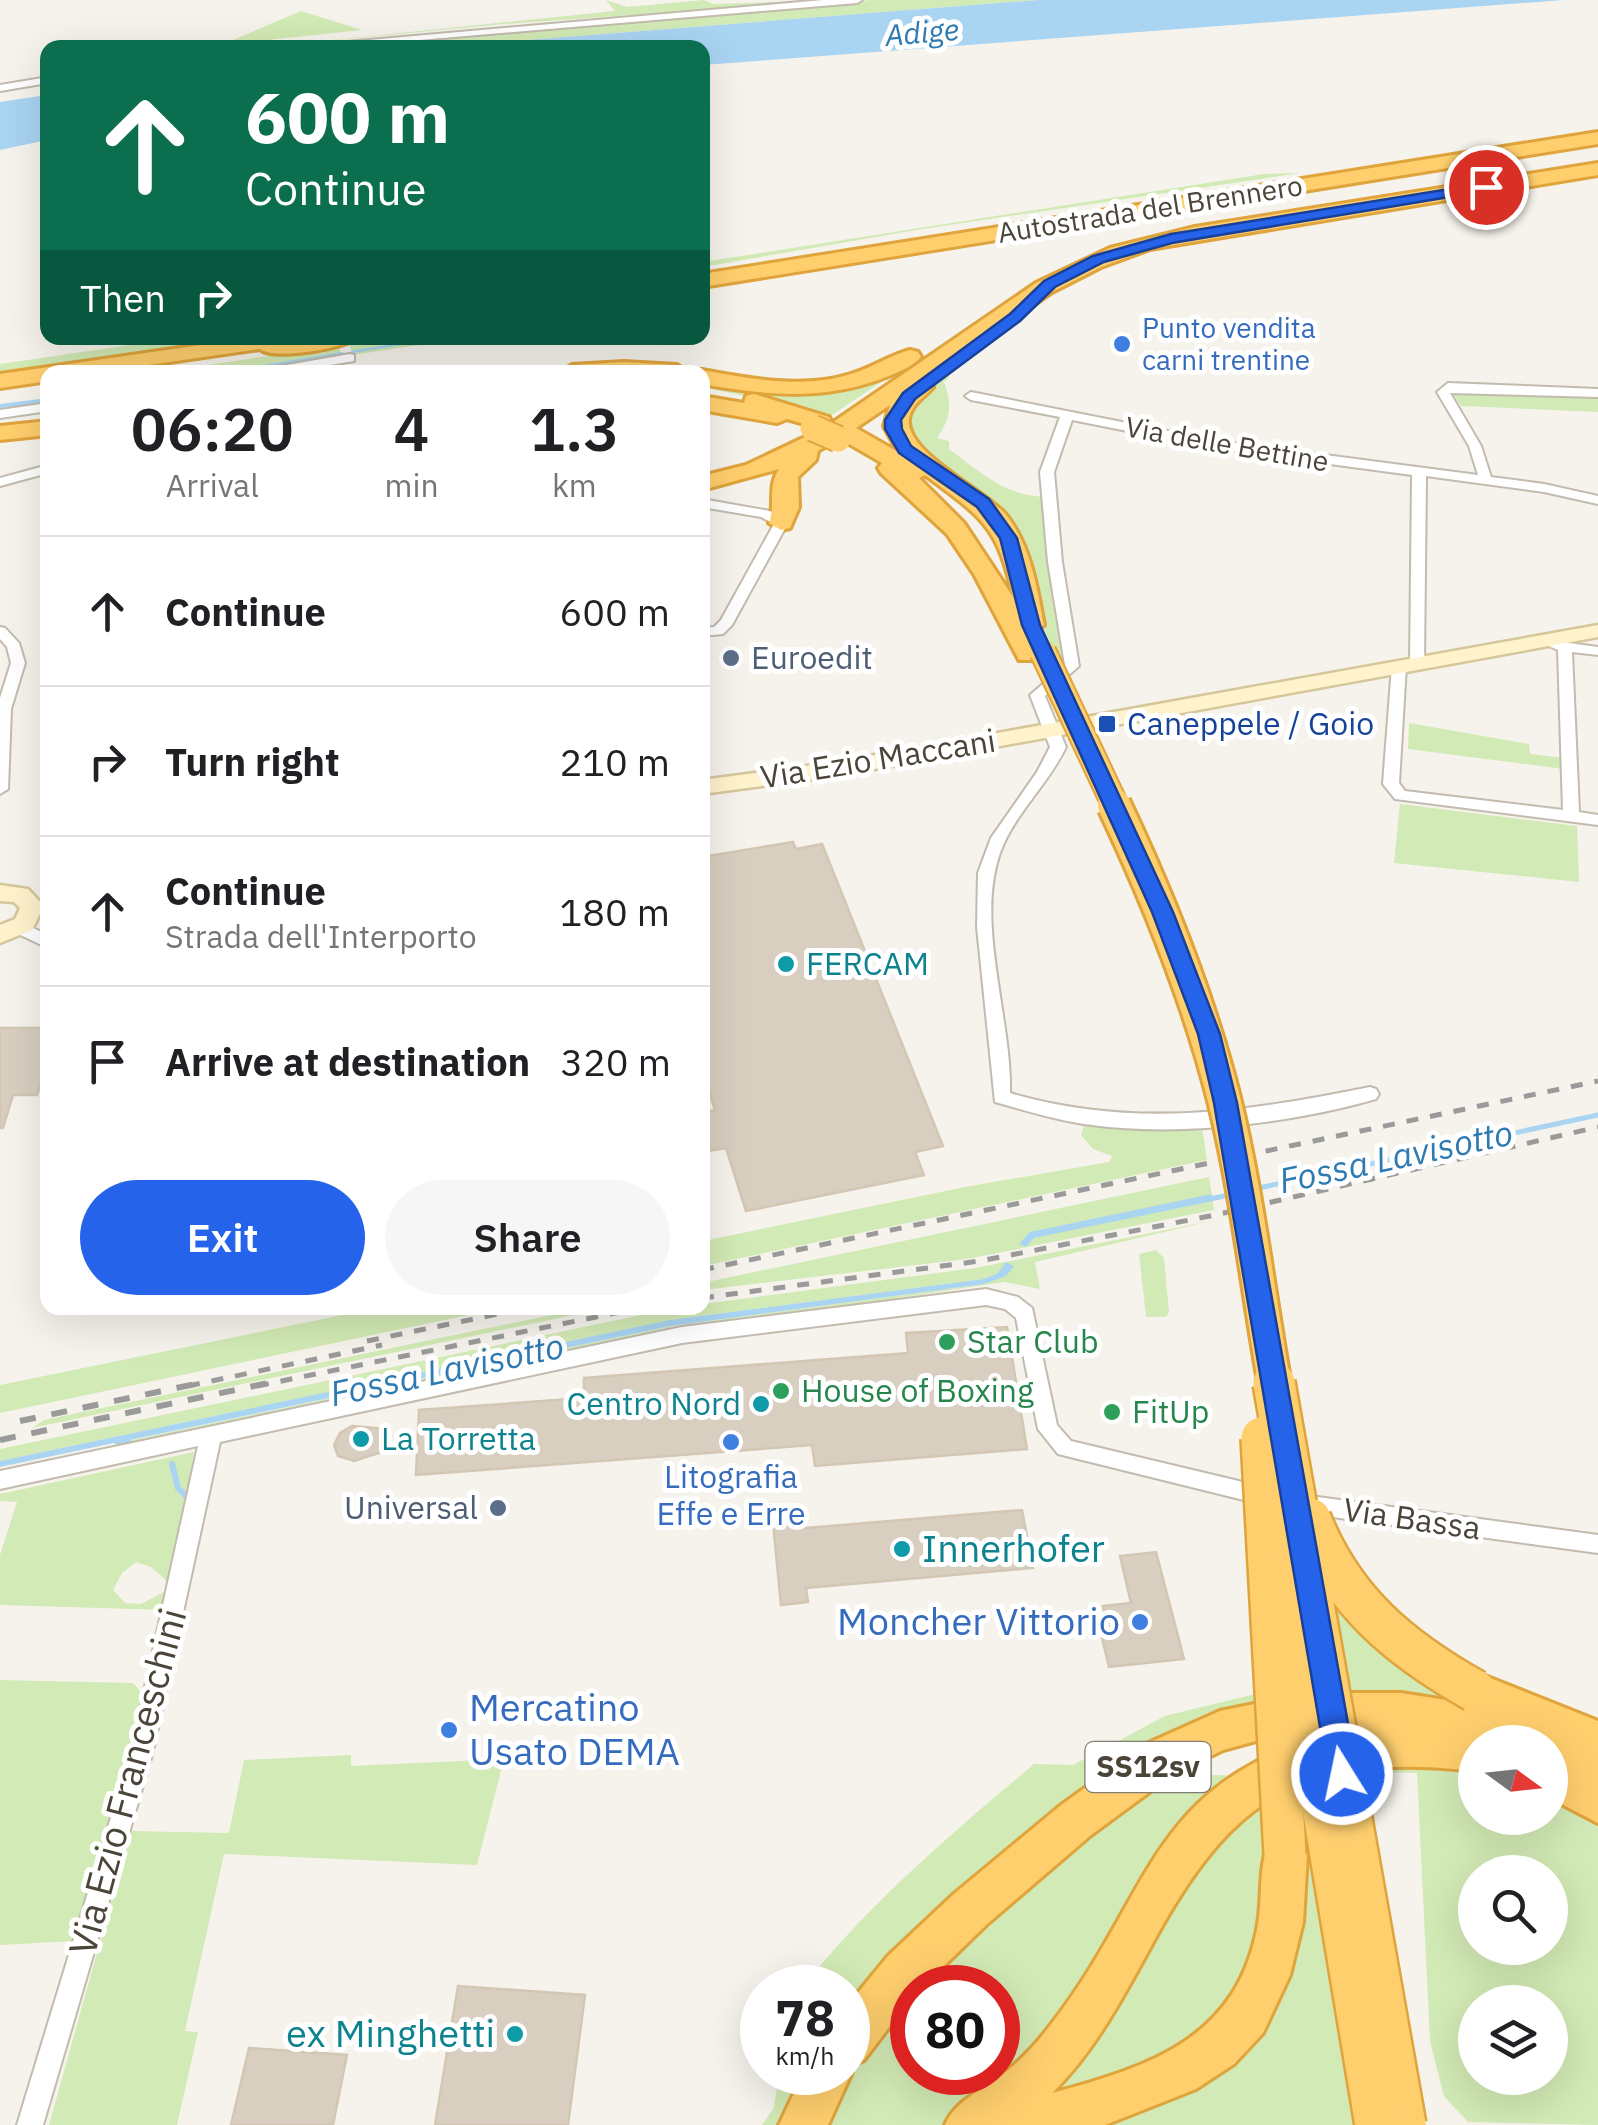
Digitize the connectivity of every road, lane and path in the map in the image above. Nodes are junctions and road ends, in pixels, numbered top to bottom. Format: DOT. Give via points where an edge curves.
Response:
graph roads {
  1 [pos="857,0"];
  2 [pos="380,40"];
  3 [pos="40,81"];
  4 [pos="0,88"];
  5 [pos="1598,135"];
  6 [pos="1598,166"];
  7 [pos="710,276"];
  8 [pos="1050,284"];
  9 [pos="1004,302"];
  10 [pos="243,345"];
  11 [pos="344,345"];
  12 [pos="105,365"];
  13 [pos="174,365"];
  14 [pos="289,365"];
  15 [pos="40,375"];
  16 [pos="710,378"];
  17 [pos="0,381"];
  18 [pos="40,383"];
  19 [pos="0,389"];
  20 [pos="1598,393"];
  21 [pos="971,396"];
  22 [pos="710,399"];
  23 [pos="710,399"];
  24 [pos="40,409"];
  25 [pos="0,414"];
  26 [pos="1067,415"];
  27 [pos="40,426"];
  28 [pos="0,429"];
  29 [pos="826,433"];
  30 [pos="40,472"];
  31 [pos="1420,474"];
  32 [pos="710,477"];
  33 [pos="710,478"];
  34 [pos="1486,481"];
  35 [pos="0,482"];
  36 [pos="1598,500"];
  37 [pos="710,504"];
  38 [pos="781,523"];
  39 [pos="0,631"];
  40 [pos="1598,631"];
  41 [pos="710,632"];
  42 [pos="1533,643"];
  43 [pos="1034,644"];
  44 [pos="1565,647"];
  45 [pos="1598,651"];
  46 [pos="1408,665"];
  47 [pos="1051,725"];
  48 [pos="710,786"];
  49 [pos="0,789"];
  50 [pos="1572,817"];
  51 [pos="1598,820"];
  52 [pos="0,894"];
  53 [pos="40,905"];
  54 [pos="10,931"];
  55 [pos="40,940"];
  56 [pos="1370,1094"];
  57 [pos="1271,1431"];
  58 [pos="211,1435"];
  59 [pos="0,1480"];
  60 [pos="1598,1544"];
  61 [pos="1355,1712"];
  62 [pos="1467,1725"];
  63 [pos="1598,1741"];
  64 [pos="1458,1748"];
  65 [pos="1318,1757"];
  66 [pos="1568,1758"];
  67 [pos="1598,1771"];
  68 [pos="1568,1785"];
  69 [pos="1598,1802"];
  70 [pos="870,2013"];
  71 [pos="818,2095"];
  72 [pos="30,2125"];
  73 [pos="803,2125"];
  74 [pos="970,2125"];
  75 [pos="1022,2125"];
  76 [pos="1376,2125"];
  77 [pos="1404,2125"];
  1 -- 2 [label="street"];
  3 -- 4 [label="street"];
  5 -- 7 [label="highway, Autostrada del Brennero"];
  6 -- 8 [label="highway" via="1171,239 1098,259"];
  6 -- 9 [label="highway" via="1150,236 1093,252"];
  8 -- 29 [label="highway"];
  8 -- 43 [label="highway" via="909,396 893,420 905,449 983,503 1008,538"];
  9 -- 16 [label="highway" via="882,373 843,386 783,390"];
  9 -- 32 [label="highway" via="776,457"];
  10 -- 12 [label="highway"];
  11 -- 13 [label="highway"];
  11 -- 14 [label="street"];
  15 -- 17 [label="highway"];
  18 -- 19 [label="highway"];
  20 -- 34 [label="street" via="1448,387 1443,392 1475,446"];
  21 -- 26 [label="street, Via delle Bettine"];
  22 -- 29 [label="highway"];
  23 -- 29 [label="highway"];
  24 -- 25 [label="street"];
  26 -- 31 [label="street, Via delle Bettine"];
  26 -- 47 [label="street" via="1047,472 1072,666 1038,693"];
  27 -- 28 [label="highway"];
  29 -- 33 [label="highway" via="758,472"];
  29 -- 38 [label="highway" via="783,479 787,507"];
  29 -- 43 [label="highway" via="919,488 949,517"];
  30 -- 35 [label="street"];
  31 -- 34 [label="street, Via delle Bettine"];
  31 -- 46 [label="street"];
  34 -- 36 [label="street, Via delle Bettine"];
  37 -- 38 [label="street"];
  38 -- 41 [label="street" via="727,622"];
  39 -- 49 [label="street" via="18,663 4,708"];
  40 -- 42 [label="street, Via Ezio Maccani"];
  42 -- 44 [label="street"];
  42 -- 46 [label="street, Via Ezio Maccani"];
  43 -- 57 [label="highway" via="1191,1034"];
  44 -- 45 [label="street"];
  44 -- 50 [label="street"];
  46 -- 47 [label="street, Via Ezio Maccani"];
  46 -- 50 [label="street" via="1391,784 1400,795"];
  47 -- 48 [label="street, Via Ezio Maccani" via="836,770"];
  47 -- 56 [label="street" via="1057,751 1005,824 985,886 1001,1097 1042,1112 1149,1126 1240,1120"];
  50 -- 51 [label="street"];
  52 -- 53 [label="street" via="20,894"];
  53 -- 54 [label="street"];
  54 -- 55 [label="street"];
  57 -- 63 [label="highway, bridge" via="1345,1590 1380,1630 1475,1691"];
  57 -- 75 [label="highway, bridge" via="1285,1854 1283,1927 1272,1970 1232,2036 1166,2082"];
  57 -- 76 [label="highway, bridge"];
  57 -- 77 [label="highway, bridge"];
  58 -- 59 [label="street"];
  58 -- 60 [label="street, Via Bassa" via="682,1335 986,1297 1011,1302 1025,1314 1048,1429 1080,1454 1350,1512"];
  58 -- 72 [label="street, Via Ezio Franceschini" via="141,1754"];
  61 -- 62 [label="highway, SS12sv"];
  61 -- 65 [label="highway"];
  61 -- 70 [label="highway, SS12sv" via="1239,1723 1181,1747 1130,1779 959,1918"];
  64 -- 65 [label="highway, SS12sv" via="1372,1746"];
  65 -- 74 [label="highway, SS12sv" via="1284,1766 1232,1796 1208,1820 1164,1880 1080,2026 1046,2067"];
  66 -- 67 [label="highway"];
  68 -- 69 [label="highway"];
  71 -- 73 [label="highway"];
}
